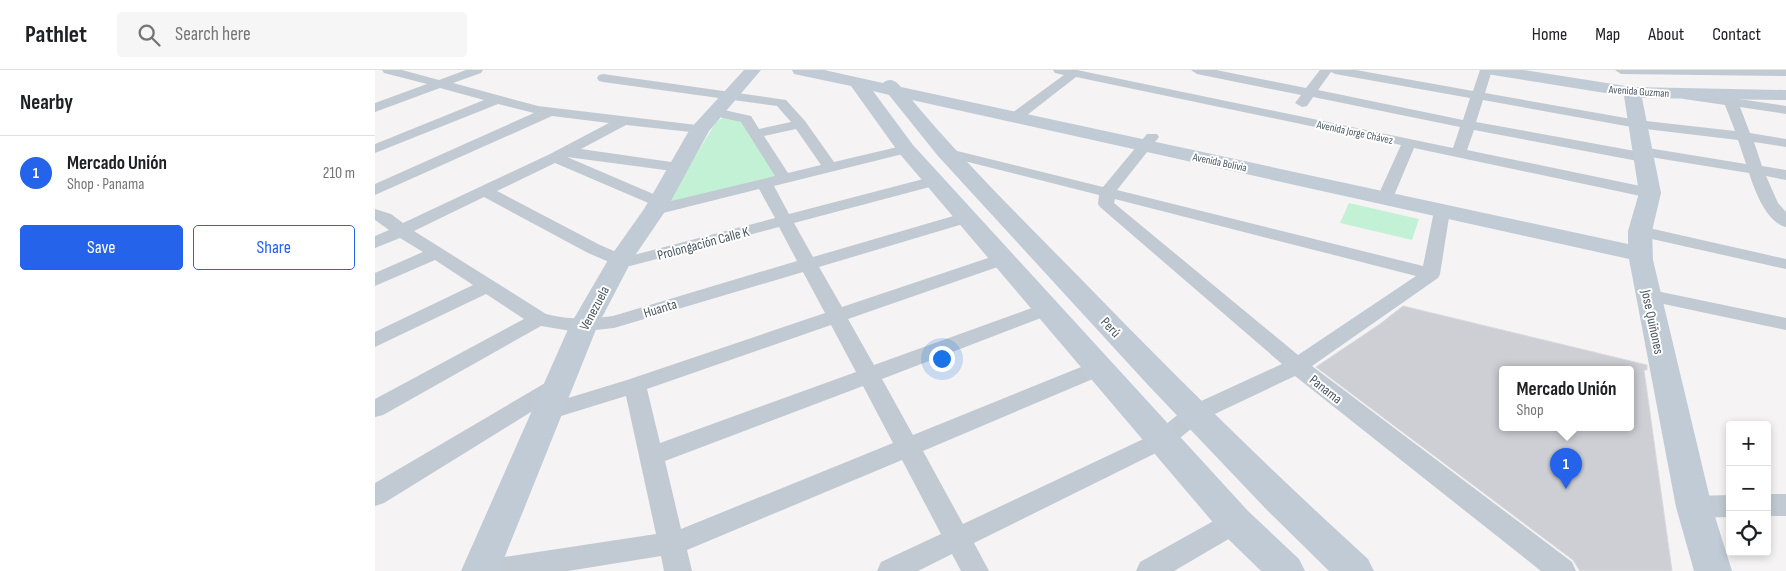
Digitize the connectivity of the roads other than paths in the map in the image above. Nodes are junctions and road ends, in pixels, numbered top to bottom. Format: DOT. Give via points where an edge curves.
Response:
graph roads {
  1 [pos="380,70"];
  2 [pos="388,70"];
  3 [pos="477,70"];
  4 [pos="753,70"];
  5 [pos="800,70"];
  6 [pos="1059,70"];
  7 [pos="1197,70"];
  8 [pos="1326,70"];
  9 [pos="1335,70"];
  10 [pos="1486,70"];
  11 [pos="1493,70"];
  12 [pos="375,72"];
  13 [pos="1786,72"];
  14 [pos="1074,73"];
  15 [pos="1627,76"];
  16 [pos="874,77"];
  17 [pos="603,78"];
  18 [pos="442,84"];
  19 [pos="1309,93"];
  20 [pos="1678,94"];
  21 [pos="1786,95"];
  22 [pos="1478,96"];
  23 [pos="497,99"];
  24 [pos="1731,102"];
  25 [pos="375,108"];
  26 [pos="1786,110"];
  27 [pos="549,112"];
  28 [pos="714,112"];
  29 [pos="1022,112"];
  30 [pos="1291,119"];
  31 [pos="624,120"];
  32 [pos="800,124"];
  33 [pos="1637,124"];
  34 [pos="1469,125"];
  35 [pos="755,134"];
  36 [pos="1744,136"];
  37 [pos="1148,141"];
  38 [pos="1786,142"];
  39 [pos="1409,143"];
  40 [pos="375,148"];
  41 [pos="906,149"];
  42 [pos="945,152"];
  43 [pos="1459,153"];
  44 [pos="561,154"];
  45 [pos="1642,154"];
  46 [pos="680,167"];
  47 [pos="830,167"];
  48 [pos="1755,170"];
  49 [pos="1786,176"];
  50 [pos="774,180"];
  51 [pos="935,181"];
  52 [pos="375,190"];
  53 [pos="483,190"];
  54 [pos="1107,193"];
  55 [pos="1650,193"];
  56 [pos="1387,194"];
  57 [pos="657,206"];
  58 [pos="1442,210"];
  59 [pos="375,214"];
  60 [pos="967,217"];
  61 [pos="1785,220"];
  62 [pos="785,222"];
  63 [pos="401,231"];
  64 [pos="375,243"];
  65 [pos="1640,243"];
  66 [pos="436,253"];
  67 [pos="1003,259"];
  68 [pos="620,260"];
  69 [pos="809,263"];
  70 [pos="1786,264"];
  71 [pos="1431,274"];
  72 [pos="375,280"];
  73 [pos="487,286"];
  74 [pos="1647,295"];
  75 [pos="1047,309"];
  76 [pos="837,315"];
  77 [pos="539,319"];
  78 [pos="583,327"];
  79 [pos="1785,327"];
  80 [pos="375,340"];
  81 [pos="1297,366"];
  82 [pos="1099,368"];
  83 [pos="869,375"];
  84 [pos="559,384"];
  85 [pos="635,385"];
  86 [pos="375,409"];
  87 [pos="549,412"];
  88 [pos="1194,414"];
  89 [pos="1162,440"];
  90 [pos="909,448"];
  91 [pos="651,456"];
  92 [pos="375,496"];
  93 [pos="1771,505"];
  94 [pos="1786,505"];
  95 [pos="1726,506"];
  96 [pos="1694,507"];
  97 [pos="1235,522"];
  98 [pos="958,539"];
  99 [pos="672,543"];
  100 [pos="480,571"];
  101 [pos="491,571"];
  102 [pos="678,571"];
  103 [pos="891,571"];
  104 [pos="975,571"];
  105 [pos="1150,571"];
  106 [pos="1286,571"];
  107 [pos="1355,571"];
  108 [pos="1562,571"];
  109 [pos="1713,571"];
  1 -- 12 [label="street"];
  2 -- 18 [label="street"];
  3 -- 18 [label="street"];
  4 -- 28 [label="street, Venezuela"];
  5 -- 16 [label="street, Avenida Bolivia"];
  6 -- 14 [label="street, Avenida Jorge Chávez"];
  7 -- 19 [label="street"];
  8 -- 19 [label="street"];
  9 -- 22 [label="street"];
  10 -- 22 [label="street"];
  11 -- 15 [label="street, Avenida Guzman"];
  13 -- 15 [label="street"];
  14 -- 29 [label="street"];
  14 -- 30 [label="street, Avenida Jorge Chávez" via="1126,79"];
  15 -- 20 [label="street, Avenida Guzman"];
  15 -- 33 [label="street, Jose Quiñones"];
  16 -- 29 [label="street, Avenida Bolivia"];
  16 -- 41 [label="street"];
  16 -- 42 [label="street, Perú"];
  17 -- 28 [label="street"];
  18 -- 23 [label="street"];
  18 -- 25 [label="street"];
  19 -- 30 [label="street"];
  19 -- 34 [label="street"];
  20 -- 21 [label="street, Avenida Guzman"];
  20 -- 24 [label="street"];
  22 -- 33 [label="street"];
  22 -- 34 [label="street"];
  23 -- 27 [label="street"];
  23 -- 40 [label="street"];
  24 -- 26 [label="street"];
  24 -- 36 [label="street"];
  27 -- 31 [label="street"];
  27 -- 52 [label="street"];
  28 -- 31 [label="street"];
  28 -- 32 [label="street" via="781,103"];
  28 -- 35 [label="street" via="743,118"];
  28 -- 46 [label="street, Venezuela"];
  29 -- 37 [label="street, Avenida Bolivia"];
  30 -- 39 [label="street, Avenida Jorge Chávez"];
  31 -- 44 [label="street"];
  32 -- 35 [label="street"];
  32 -- 47 [label="street"];
  33 -- 36 [label="street"];
  33 -- 45 [label="street, Jose Quiñones"];
  34 -- 43 [label="street"];
  34 -- 45 [label="street"];
  35 -- 50 [label="street"];
  36 -- 38 [label="street"];
  36 -- 48 [label="street"];
  37 -- 54 [label="street"];
  37 -- 56 [label="street, Avenida Bolivia"];
  39 -- 43 [label="street, Avenida Jorge Chávez"];
  39 -- 56 [label="street"];
  41 -- 47 [label="street"];
  41 -- 51 [label="street"];
  42 -- 54 [label="street"];
  42 -- 88 [label="street, Perú"];
  43 -- 55 [label="street, Avenida Jorge Chávez"];
  44 -- 46 [label="street"];
  44 -- 53 [label="street"];
  44 -- 57 [label="street"];
  45 -- 48 [label="street"];
  45 -- 55 [label="street, Jose Quiñones"];
  46 -- 57 [label="street, Venezuela"];
  47 -- 50 [label="street"];
  48 -- 49 [label="street"];
  48 -- 61 [label="street" via="1772,207"];
  50 -- 57 [label="street"];
  50 -- 62 [label="street"];
  51 -- 60 [label="street"];
  51 -- 62 [label="street, Prolongación Calle K"];
  53 -- 63 [label="street"];
  53 -- 68 [label="street"];
  54 -- 71 [label="street"];
  54 -- 81 [label="street, Panama" via="1106,204"];
  55 -- 65 [label="street, Jose Quiñones"];
  56 -- 58 [label="street, Avenida Bolivia"];
  56 -- 65 [label="street, Avenida Bolivia"];
  57 -- 68 [label="street, Venezuela"];
  58 -- 65 [label="street, Avenida Bolivia"];
  58 -- 71 [label="street"];
  59 -- 63 [label="street, Huanta"];
  60 -- 67 [label="street"];
  60 -- 69 [label="street, Huanta"];
  62 -- 68 [label="street, Prolongación Calle K" via="638,260"];
  62 -- 69 [label="street"];
  63 -- 64 [label="street"];
  63 -- 66 [label="street, Huanta"];
  65 -- 70 [label="street"];
  65 -- 74 [label="street, Jose Quiñones"];
  66 -- 72 [label="street"];
  66 -- 73 [label="street, Huanta"];
  67 -- 75 [label="street"];
  67 -- 76 [label="street"];
  68 -- 78 [label="street, Venezuela"];
  69 -- 76 [label="street"];
  69 -- 78 [label="street, Huanta" via="614,322"];
  71 -- 81 [label="street"];
  73 -- 77 [label="street, Huanta"];
  73 -- 80 [label="street"];
  74 -- 79 [label="street"];
  74 -- 96 [label="street, Jose Quiñones"];
  75 -- 82 [label="street"];
  75 -- 83 [label="street"];
  76 -- 83 [label="street"];
  76 -- 85 [label="street"];
  77 -- 78 [label="street, Huanta" via="562,326"];
  77 -- 86 [label="street"];
  78 -- 84 [label="street, Venezuela"];
  81 -- 88 [label="street"];
  81 -- 108 [label="street, Panama"];
  82 -- 89 [label="street"];
  82 -- 90 [label="street"];
  83 -- 90 [label="street"];
  83 -- 91 [label="street"];
  84 -- 87 [label="street, Venezuela"];
  84 -- 92 [label="street"];
  85 -- 87 [label="street"];
  85 -- 91 [label="street"];
  87 -- 100 [label="street, Venezuela"];
  88 -- 89 [label="street"];
  88 -- 107 [label="street, Perú"];
  89 -- 97 [label="street"];
  89 -- 98 [label="street"];
  90 -- 98 [label="street"];
  90 -- 99 [label="street"];
  91 -- 99 [label="street"];
  93 -- 94 [label="street"];
  95 -- 96 [label="street"];
  96 -- 109 [label="street, Jose Quiñones"];
  97 -- 105 [label="street"];
  97 -- 106 [label="street"];
  98 -- 103 [label="street"];
  98 -- 104 [label="street"];
  99 -- 101 [label="street"];
  99 -- 102 [label="street"];
}
